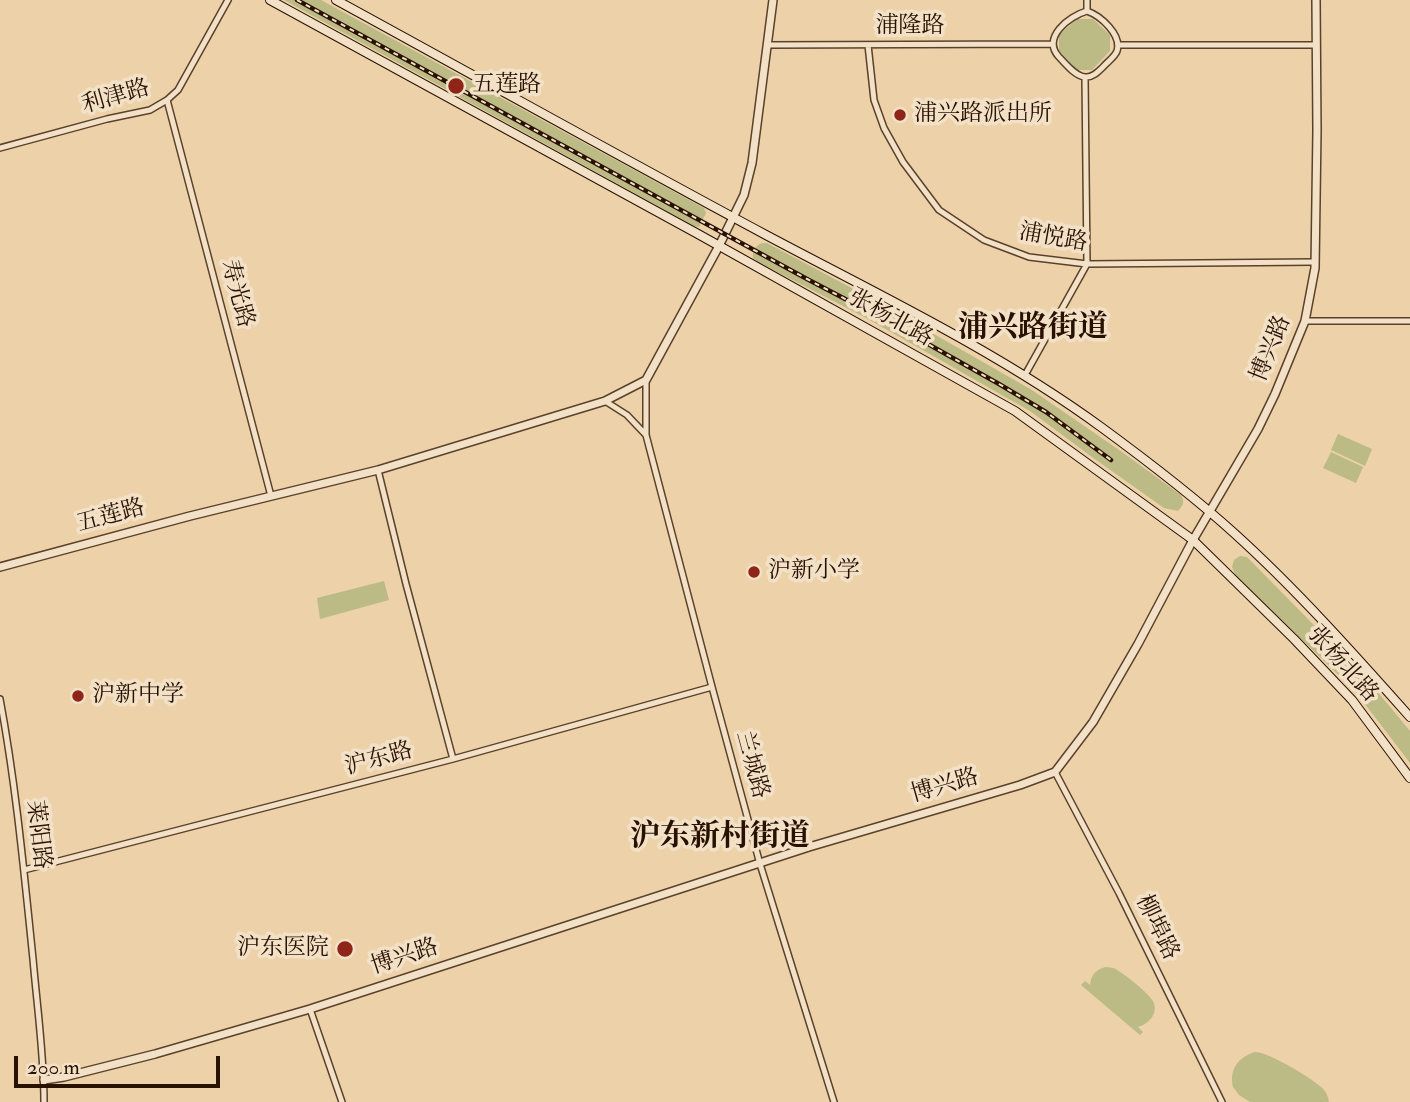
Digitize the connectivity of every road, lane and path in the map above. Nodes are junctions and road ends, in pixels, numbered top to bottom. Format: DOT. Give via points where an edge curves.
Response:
graph roads {
  1 [pos="228,0"];
  2 [pos="270,0"];
  3 [pos="336,0"];
  4 [pos="773,0"];
  5 [pos="1087,0"];
  6 [pos="1316,0"];
  7 [pos="1087,11"];
  8 [pos="1052,44"];
  9 [pos="767,45"];
  10 [pos="867,45"];
  11 [pos="1118,45"];
  12 [pos="1316,45"];
  13 [pos="1085,78"];
  14 [pos="167,100"];
  15 [pos="0,148"];
  16 [pos="734,217"];
  17 [pos="719,246"];
  18 [pos="1314,262"];
  19 [pos="1087,264"];
  20 [pos="1305,321"];
  21 [pos="1410,321"];
  22 [pos="1025,375"];
  23 [pos="646,380"];
  24 [pos="604,401"];
  25 [pos="646,435"];
  26 [pos="378,470"];
  27 [pos="271,496"];
  28 [pos="1209,511"];
  29 [pos="1193,540"];
  30 [pos="0,567"];
  31 [pos="712,687"];
  32 [pos="0,699"];
  33 [pos="1410,717"];
  34 [pos="453,759"];
  35 [pos="1055,772"];
  36 [pos="1410,778"];
  37 [pos="761,864"];
  38 [pos="24,870"];
  39 [pos="310,1009"];
  40 [pos="44,1080"];
  41 [pos="44,1102"];
  42 [pos="342,1102"];
  43 [pos="834,1102"];
  44 [pos="1222,1102"];
  1 -- 14 [label="street, 利津路" via="178,90"];
  2 -- 17 [label="main road, 张杨北路"];
  3 -- 16 [label="main road, 张杨北路"];
  4 -- 9 [label="street"];
  5 -- 7 [label="street"];
  6 -- 12 [label="street, 博兴路"];
  7 -- 8 [label="street" via="1056,33"];
  7 -- 11 [label="street" via="1111,29"];
  8 -- 10 [label="street, 浦隆路"];
  8 -- 13 [label="street" via="1056,54"];
  9 -- 10 [label="street, 浦隆路"];
  9 -- 16 [label="street" via="752,163"];
  10 -- 19 [label="street, 浦悦路" via="874,100 884,128 939,210 984,240 1028,257"];
  11 -- 12 [label="street"];
  11 -- 13 [label="street" via="1117,53 1095,75"];
  12 -- 18 [label="street, 博兴路"];
  13 -- 19 [label="street"];
  14 -- 15 [label="street, 利津路" via="150,110"];
  14 -- 27 [label="street, 寿光路"];
  16 -- 17 [label="street"];
  16 -- 22 [label="main road, 张杨北路"];
  17 -- 23 [label="street"];
  17 -- 29 [label="main road, 张杨北路" via="1015,411"];
  18 -- 19 [label="street, 浦悦路"];
  18 -- 20 [label="street, 博兴路"];
  19 -- 22 [label="street"];
  20 -- 21 [label="street"];
  20 -- 28 [label="street, 博兴路" via="1258,429"];
  22 -- 28 [label="main road, 张杨北路" via="1100,426"];
  23 -- 24 [label="street, 五莲路"];
  23 -- 25 [label="street, 兰城路"];
  24 -- 25 [label="street" via="627,415"];
  24 -- 26 [label="street, 五莲路"];
  25 -- 31 [label="street, 兰城路"];
  26 -- 27 [label="street, 五莲路"];
  26 -- 34 [label="street"];
  27 -- 30 [label="street, 五莲路"];
  28 -- 29 [label="street, 博兴路"];
  28 -- 33 [label="main road, 张杨北路" via="1288,586"];
  29 -- 35 [label="street, 博兴路" via="1093,722"];
  29 -- 36 [label="main road, 张杨北路" via="1352,700"];
  31 -- 34 [label="street, 沪东路"];
  31 -- 37 [label="street, 兰城路"];
  32 -- 38 [label="street, 莱阳路"];
  34 -- 38 [label="street, 沪东路"];
  35 -- 37 [label="street, 博兴路"];
  35 -- 44 [label="street, 柳埠路"];
  37 -- 39 [label="street, 博兴路"];
  37 -- 43 [label="street, 兰城路"];
  38 -- 40 [label="street, 莱阳路"];
  39 -- 40 [label="street, 博兴路" via="155,1054"];
  39 -- 42 [label="street"];
  40 -- 41 [label="street, 莱阳路"];
}
